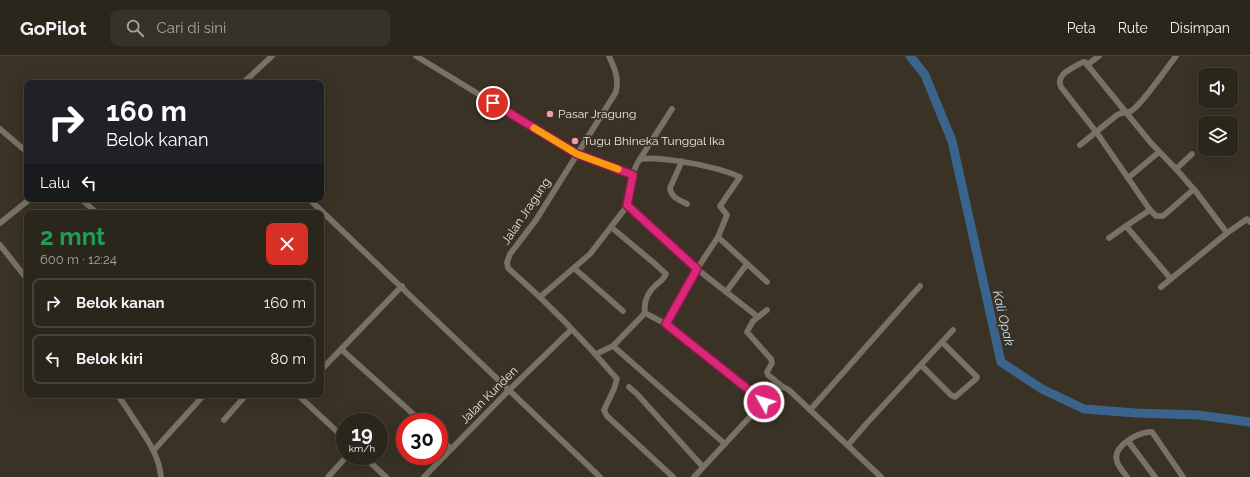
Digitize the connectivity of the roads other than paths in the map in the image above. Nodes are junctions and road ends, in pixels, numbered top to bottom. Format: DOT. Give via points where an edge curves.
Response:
graph roads {
  1 [pos="272,56"];
  2 [pos="416,56"];
  3 [pos="609,56"];
  4 [pos="1099,56"];
  5 [pos="1176,56"];
  6 [pos="1087,65"];
  7 [pos="246,80"];
  8 [pos="672,109"];
  9 [pos="1125,112"];
  10 [pos="0,129"];
  11 [pos="1097,133"];
  12 [pos="1080,145"];
  13 [pos="24,149"];
  14 [pos="1159,152"];
  15 [pos="577,154"];
  16 [pos="1192,154"];
  17 [pos="640,159"];
  18 [pos="682,161"];
  19 [pos="1176,169"];
  20 [pos="633,175"];
  21 [pos="1128,178"];
  22 [pos="1194,189"];
  23 [pos="26,202"];
  24 [pos="84,202"];
  25 [pos="312,202"];
  26 [pos="688,204"];
  27 [pos="627,205"];
  28 [pos="94,210"];
  29 [pos="321,210"];
  30 [pos="1150,210"];
  31 [pos="324,213"];
  32 [pos="1249,219"];
  33 [pos="0,223"];
  34 [pos="1126,226"];
  35 [pos="611,227"];
  36 [pos="1227,233"];
  37 [pos="718,237"];
  38 [pos="1110,238"];
  39 [pos="0,245"];
  40 [pos="748,264"];
  41 [pos="574,268"];
  42 [pos="697,269"];
  43 [pos="24,275"];
  44 [pos="1171,279"];
  45 [pos="767,282"];
  46 [pos="402,286"];
  47 [pos="920,286"];
  48 [pos="1161,287"];
  49 [pos="726,292"];
  50 [pos="540,297"];
  51 [pos="767,310"];
  52 [pos="623,311"];
  53 [pos="645,313"];
  54 [pos="758,317"];
  55 [pos="666,324"];
  56 [pos="571,330"];
  57 [pos="953,330"];
  58 [pos="942,342"];
  59 [pos="613,346"];
  60 [pos="341,349"];
  61 [pos="596,354"];
  62 [pos="921,365"];
  63 [pos="324,367"];
  64 [pos="629,387"];
  65 [pos="783,387"];
  66 [pos="510,390"];
  67 [pos="119,398"];
  68 [pos="201,398"];
  69 [pos="243,398"];
  70 [pos="301,398"];
  71 [pos="764,402"];
  72 [pos="810,410"];
  73 [pos="412,413"];
  74 [pos="224,420"];
  75 [pos="336,431"];
  76 [pos="1128,440"];
  77 [pos="725,444"];
  78 [pos="848,445"];
  79 [pos="448,446"];
  80 [pos="451,449"];
  81 [pos="154,450"];
  82 [pos="339,465"];
  83 [pos="373,465"];
  84 [pos="703,467"];
  85 [pos="161,477"];
  86 [pos="328,477"];
  87 [pos="386,477"];
  88 [pos="424,477"];
  89 [pos="600,477"];
  90 [pos="673,477"];
  91 [pos="694,477"];
  92 [pos="881,477"];
  93 [pos="1127,477"];
  94 [pos="1154,477"];
  95 [pos="1183,477"];
  1 -- 7 [label="street"];
  2 -- 15 [label="street"];
  3 -- 15 [label="street, Jalan Jragung" via="617,76 616,92"];
  4 -- 6 [label="street"];
  5 -- 9 [label="street" via="1144,98 1129,112"];
  6 -- 9 [label="street"];
  6 -- 11 [label="street" via="1083,62 1062,75 1059,82"];
  8 -- 17 [label="street"];
  9 -- 11 [label="street" via="1117,115"];
  9 -- 14 [label="street"];
  10 -- 13 [label="street"];
  11 -- 12 [label="street"];
  11 -- 21 [label="street"];
  14 -- 19 [label="street"];
  14 -- 21 [label="street"];
  15 -- 20 [label="street"];
  15 -- 50 [label="street, Jalan Jragung" via="507,262 508,268"];
  16 -- 19 [label="street"];
  17 -- 18 [label="street"];
  17 -- 20 [label="street"];
  18 -- 26 [label="street" via="670,192"];
  18 -- 37 [label="street" via="740,177 720,206 727,215"];
  19 -- 22 [label="street"];
  20 -- 27 [label="street"];
  21 -- 30 [label="street"];
  22 -- 30 [label="street" via="1163,216 1156,216"];
  22 -- 36 [label="street"];
  23 -- 33 [label="street"];
  24 -- 28 [label="street"];
  25 -- 29 [label="street"];
  27 -- 35 [label="street"];
  27 -- 42 [label="street"];
  30 -- 34 [label="street"];
  31 -- 46 [label="street"];
  32 -- 36 [label="street"];
  34 -- 38 [label="street"];
  34 -- 44 [label="street"];
  35 -- 41 [label="street" via="590,254"];
  35 -- 53 [label="street" via="666,274 648,294 645,300"];
  36 -- 44 [label="street"];
  37 -- 40 [label="street"];
  37 -- 42 [label="street"];
  39 -- 43 [label="street"];
  40 -- 45 [label="street"];
  40 -- 49 [label="street"];
  41 -- 50 [label="street"];
  41 -- 52 [label="street"];
  42 -- 49 [label="street"];
  42 -- 55 [label="street"];
  44 -- 48 [label="street"];
  46 -- 60 [label="street"];
  46 -- 66 [label="street"];
  47 -- 72 [label="street"];
  49 -- 54 [label="street"];
  50 -- 56 [label="street, Jalan Jragung"];
  51 -- 54 [label="street"];
  53 -- 55 [label="street"];
  53 -- 59 [label="street"];
  54 -- 65 [label="street" via="747,332 771,359 768,375"];
  55 -- 71 [label="street"];
  56 -- 61 [label="street, Jalan Jragung"];
  56 -- 66 [label="street, Jalan Kunden"];
  57 -- 58 [label="street"];
  58 -- 62 [label="street"];
  58 -- 62 [label="street" via="977,377 976,379 955,397"];
  59 -- 61 [label="street"];
  59 -- 77 [label="street"];
  60 -- 63 [label="street"];
  60 -- 73 [label="street"];
  61 -- 90 [label="street, Jalan Jragung" via="617,379 604,410 607,416"];
  62 -- 78 [label="street"];
  64 -- 84 [label="street"];
  65 -- 71 [label="street" via="779,387"];
  65 -- 72 [label="street" via="790,390"];
  66 -- 80 [label="street, Jalan Kunden"];
  66 -- 89 [label="street"];
  67 -- 81 [label="street"];
  68 -- 81 [label="street"];
  69 -- 74 [label="street"];
  70 -- 75 [label="street"];
  71 -- 77 [label="street"];
  72 -- 78 [label="street"];
  76 -- 93 [label="street" via="1120,446 1116,456"];
  76 -- 94 [label="street"];
  76 -- 95 [label="street" via="1152,432"];
  77 -- 84 [label="street"];
  78 -- 92 [label="street"];
  79 -- 80 [label="street"];
  80 -- 88 [label="street, Jalan Kunden"];
  81 -- 85 [label="street"];
  82 -- 86 [label="street"];
  83 -- 87 [label="street"];
  84 -- 91 [label="street"];
}
